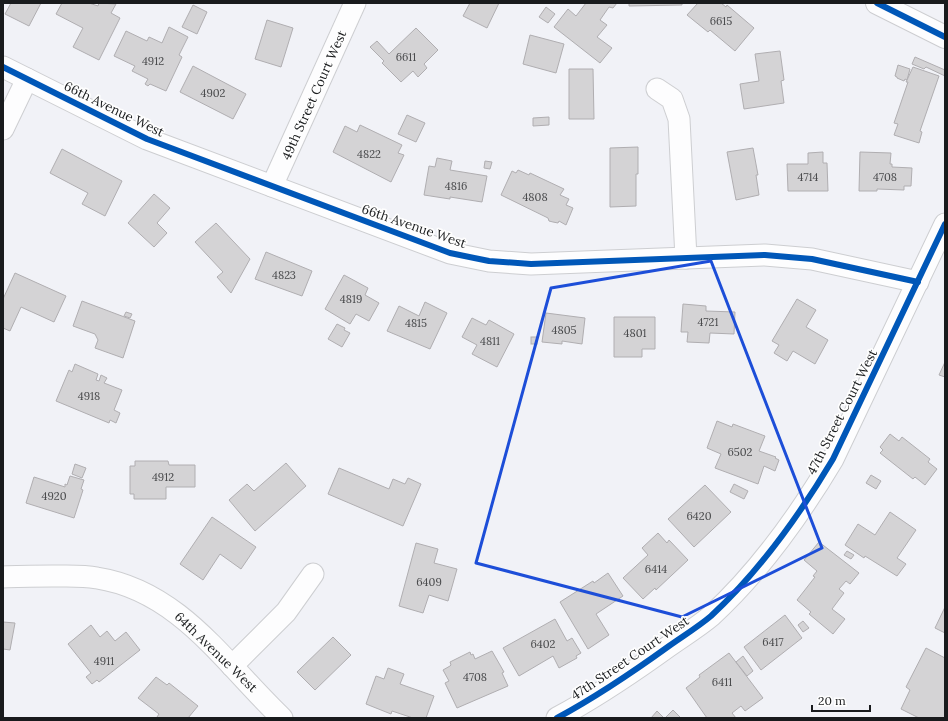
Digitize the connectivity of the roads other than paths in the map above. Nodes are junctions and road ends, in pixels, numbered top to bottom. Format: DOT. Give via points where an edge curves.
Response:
graph roads {
  1 [pos="355,3"];
  2 [pos="877,3"];
  3 [pos="945,36"];
  4 [pos="3,67"];
  5 [pos="27,79"];
  6 [pos="657,89"];
  7 [pos="3,129"];
  8 [pos="272,186"];
  9 [pos="945,224"];
  10 [pos="686,258"];
  11 [pos="918,282"];
  12 [pos="313,574"];
  13 [pos="3,576"];
  14 [pos="232,666"];
  15 [pos="282,718"];
  16 [pos="557,718"];
  1 -- 8 [label="street, 49th Street Court West"];
  2 -- 3 [label="street"];
  4 -- 5 [label="street, 66th Avenue West"];
  5 -- 7 [label="street"];
  5 -- 8 [label="street, 66th Avenue West" via="147,139"];
  6 -- 10 [label="street" via="672,100 679,119"];
  8 -- 10 [label="street, 66th Avenue West" via="450,253 488,261 531,264"];
  9 -- 11 [label="street, 47th Street Court West"];
  10 -- 11 [label="street, 66th Avenue West" via="765,255 812,259"];
  11 -- 16 [label="street, 47th Street Court West" via="833,459 805,504 765,558 710,616 644,664"];
  12 -- 14 [label="street" via="286,612"];
  13 -- 14 [label="street, 64th Avenue West" via="84,576 128,586 156,598 181,615"];
  14 -- 15 [label="street, 64th Avenue West"];
}
